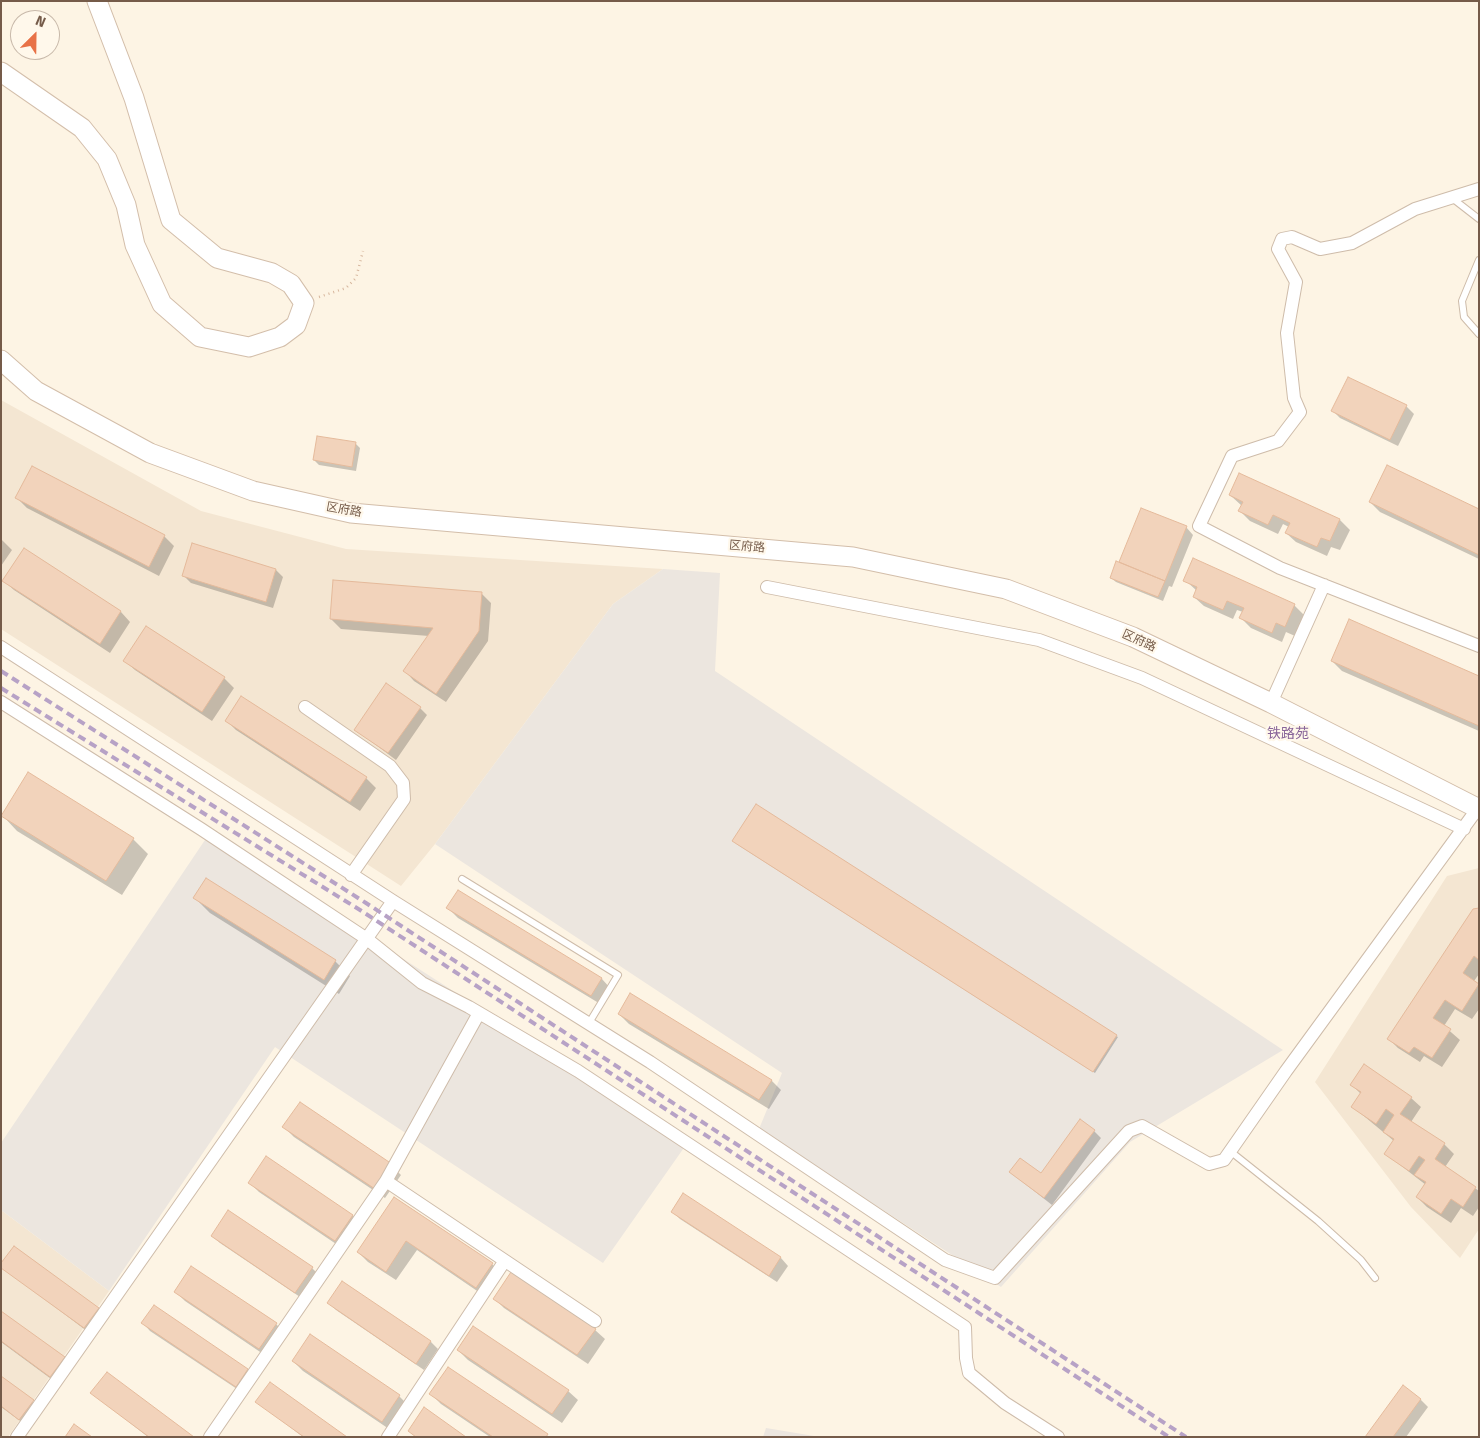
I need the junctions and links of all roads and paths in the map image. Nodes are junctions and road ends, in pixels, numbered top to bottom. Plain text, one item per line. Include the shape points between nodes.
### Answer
1 (97, 1) edge
2 (1, 72) edge
3 (1479, 188) edge
4 (1451, 197) junction
5 (1479, 219) edge
6 (363, 251) dead end
7 (1479, 260) edge
8 (304, 302) junction
9 (1479, 334) edge
10 (1, 360) edge
11 (1324, 585) junction
12 (767, 587) dead end
13 (1479, 646) edge
14 (1, 647) edge
15 (1, 702) edge
16 (1271, 703) junction
17 (305, 707) dead end
18 (1478, 809) edge
19 (1464, 829) junction
20 (351, 875) junction
21 (462, 879) dead end
22 (393, 902) junction
23 (367, 939) junction
24 (479, 1013) junction
25 (589, 1023) junction
26 (1230, 1152) junction
27 (386, 1181) junction
28 (504, 1262) junction
29 (1375, 1278) dead end
30 (595, 1321) dead end
31 (17, 1437) edge
32 (210, 1437) edge
33 (388, 1437) edge
34 (1058, 1437) edge

1 - 8 main road via 134,98 171,220 217,258 272,274 291,284
2 - 8 main road via 82,128 107,159 126,205 135,245 162,304 200,337 250,347 280,338 296,325
3 - 4 street
4 - 5 lane
4 - 11 street via 1415,208 1352,243 1320,249 1288,237 1278,245 1296,282 1287,333 1294,398 1300,412 1278,441 1232,456 1199,526 1280,568
6 - 8 path via 356,278 346,288
7 - 9 lane via 1462,301 1464,317
10 - 16 main road, 区府路 via 36,391 150,453 253,491 352,513 854,557 1006,589 1133,637
11 - 13 street
11 - 16 street
12 - 19 street via 1039,640 1142,678
14 - 20 street
15 - 23 street
16 - 18 main road, 区府路
17 - 20 street via 390,766 403,783 404,799
18 - 19 street
19 - 26 street
20 - 22 street
21 - 25 lane via 618,975
22 - 23 street
22 - 25 street
23 - 24 street via 422,983
23 - 31 street
24 - 27 street
24 - 34 street via 578,1072 966,1327 969,1373 1005,1403
25 - 26 street via 945,1260 995,1278 1129,1131 1142,1126 1209,1164 1224,1160
26 - 29 lane via 1318,1221 1361,1260
27 - 28 street
27 - 32 street
28 - 30 street
28 - 33 street

